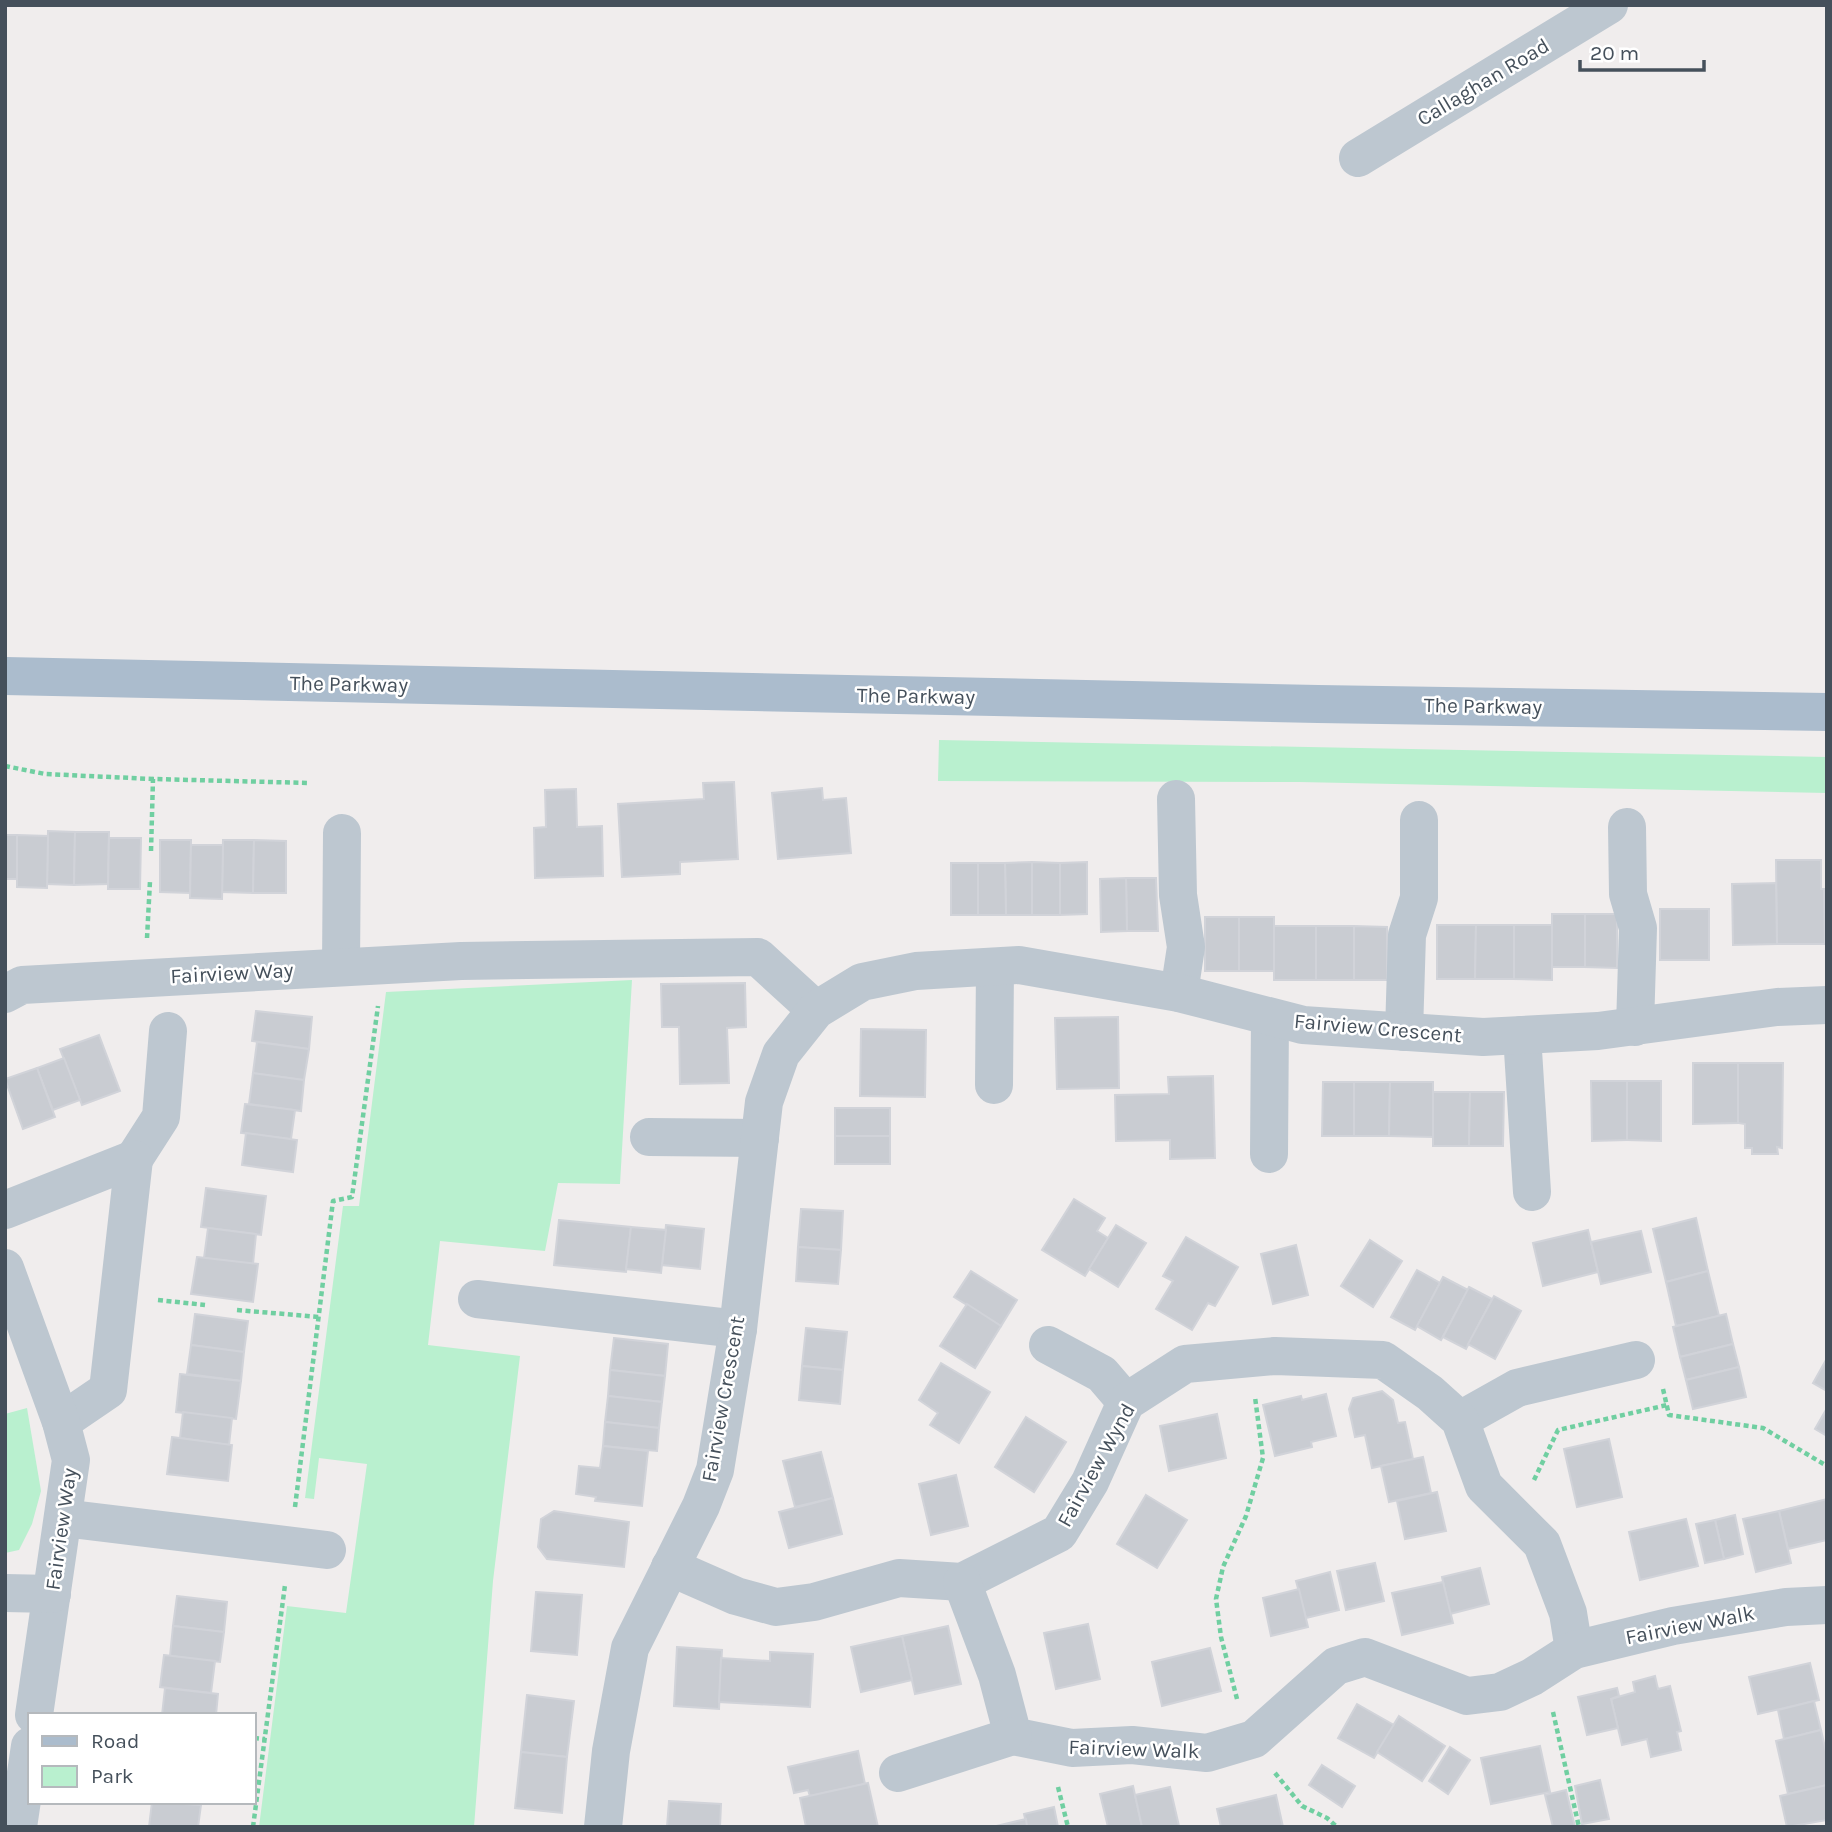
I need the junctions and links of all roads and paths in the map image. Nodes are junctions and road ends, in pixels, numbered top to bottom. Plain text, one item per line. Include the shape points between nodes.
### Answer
1 (1609, 5) edge
2 (1358, 158) dead end
3 (6, 675) edge
4 (1827, 712) edge
5 (5, 766) edge
6 (153, 779) junction
7 (310, 783) dead end
8 (1176, 799) dead end
9 (1419, 820) dead end
10 (1627, 827) dead end
11 (342, 833) dead end
12 (150, 851) dead end
13 (149, 881) dead end
14 (383, 966) junction
15 (995, 967) junction
16 (341, 968) junction
17 (146, 977) junction
18 (1179, 993) junction
19 (5, 994) edge
20 (1827, 1005) edge
21 (816, 1010) junction
22 (1270, 1017) junction
23 (1634, 1027) junction
24 (168, 1031) dead end
25 (1404, 1032) junction
26 (1522, 1035) junction
27 (994, 1085) dead end
28 (649, 1137) dead end
29 (760, 1138) junction
30 (1269, 1154) dead end
31 (134, 1159) junction
32 (1532, 1192) dead end
33 (5, 1210) edge
34 (5, 1269) edge
35 (477, 1299) dead end
36 (237, 1310) dead end
37 (318, 1317) junction
38 (738, 1329) junction
39 (1048, 1345) dead end
40 (1257, 1358) junction
41 (1636, 1360) joint
42 (1126, 1402) junction
43 (1667, 1405) junction
44 (1460, 1420) junction
45 (61, 1422) junction
46 (1827, 1466) edge
47 (295, 1508) dead end
48 (1516, 1516) junction
49 (63, 1518) junction
50 (309, 1547) joint
51 (670, 1567) junction
52 (962, 1581) junction
53 (5, 1593) edge
54 (52, 1594) junction
55 (1827, 1605) edge
56 (1559, 1660) junction
57 (34, 1713) edge
58 (1013, 1735) junction
59 (256, 1738) edge
60 (265, 1739) junction
61 (1248, 1741) junction
62 (28, 1760) edge
63 (898, 1773) dead end
64 (18, 1827) edge
65 (253, 1827) edge
66 (603, 1827) edge
67 (1337, 1827) edge
68 (1579, 1827) edge

1 - 2 street, Callaghan Road
3 - 4 main road, The Parkway
5 - 6 path via 45,774
6 - 7 path
6 - 12 path
8 - 18 street via 1178,895 1186,947
9 - 25 street via 1419,898 1408,934
10 - 23 street via 1628,894 1638,928
11 - 16 street
13 - 17 path
14 - 16 street, Fairview Way
14 - 21 street, Fairview Way via 758,957
14 - 37 path via 352,1197 333,1201
15 - 18 street, Fairview Crescent via 1019,965
15 - 21 street, Fairview Crescent via 916,971 862,982
15 - 27 street
16 - 17 street, Fairview Way
17 - 19 street, Fairview Way via 22,985
18 - 22 street, Fairview Crescent
20 - 23 street, Fairview Crescent via 1777,1007
21 - 29 street, Fairview Crescent via 781,1054 764,1102
22 - 25 street, Fairview Crescent via 1303,1025
22 - 30 street
23 - 26 street, Fairview Crescent
24 - 31 street via 161,1117
25 - 26 street, Fairview Crescent
26 - 32 street
28 - 29 street
29 - 38 street, Fairview Crescent
31 - 33 street
31 - 45 street via 108,1390
34 - 45 street, Fairview Way
35 - 38 street
36 - 37 path
37 - 47 path
38 - 51 street, Fairview Crescent via 715,1470
39 - 42 street via 1102,1374
40 - 42 street, Fairview Wynd via 1185,1364
40 - 44 street, Fairview Wynd via 1382,1360 1430,1392
40 - 61 path via 1255,1403 1263,1458 1216,1599
41 - 43 path via 1655,1356
41 - 44 street via 1517,1388
42 - 52 street, Fairview Wynd via 1090,1482 1059,1534
43 - 46 path via 1669,1415 1763,1428
43 - 48 path via 1558,1430
44 - 48 street, Fairview Wynd via 1484,1486
45 - 49 street, Fairview Way via 71,1460
48 - 56 street, Fairview Wynd via 1542,1544 1568,1613
49 - 50 street
49 - 54 street, Fairview Way
50 - 60 path
51 - 52 street, Fairview Wynd via 736,1596 776,1607 814,1602 899,1577
51 - 66 street, Fairview Crescent via 630,1648
52 - 58 street via 997,1675
53 - 54 street
54 - 57 street, Fairview Way
55 - 56 street, Fairview Walk via 1786,1606 1673,1626
56 - 61 street, Fairview Walk via 1500,1692 1467,1696 1365,1657 1336,1666
56 - 68 path
58 - 61 street, Fairview Walk via 1072,1748 1132,1745 1207,1753
58 - 63 street
59 - 60 path
60 - 65 path
61 - 67 path via 1301,1806
62 - 64 street

